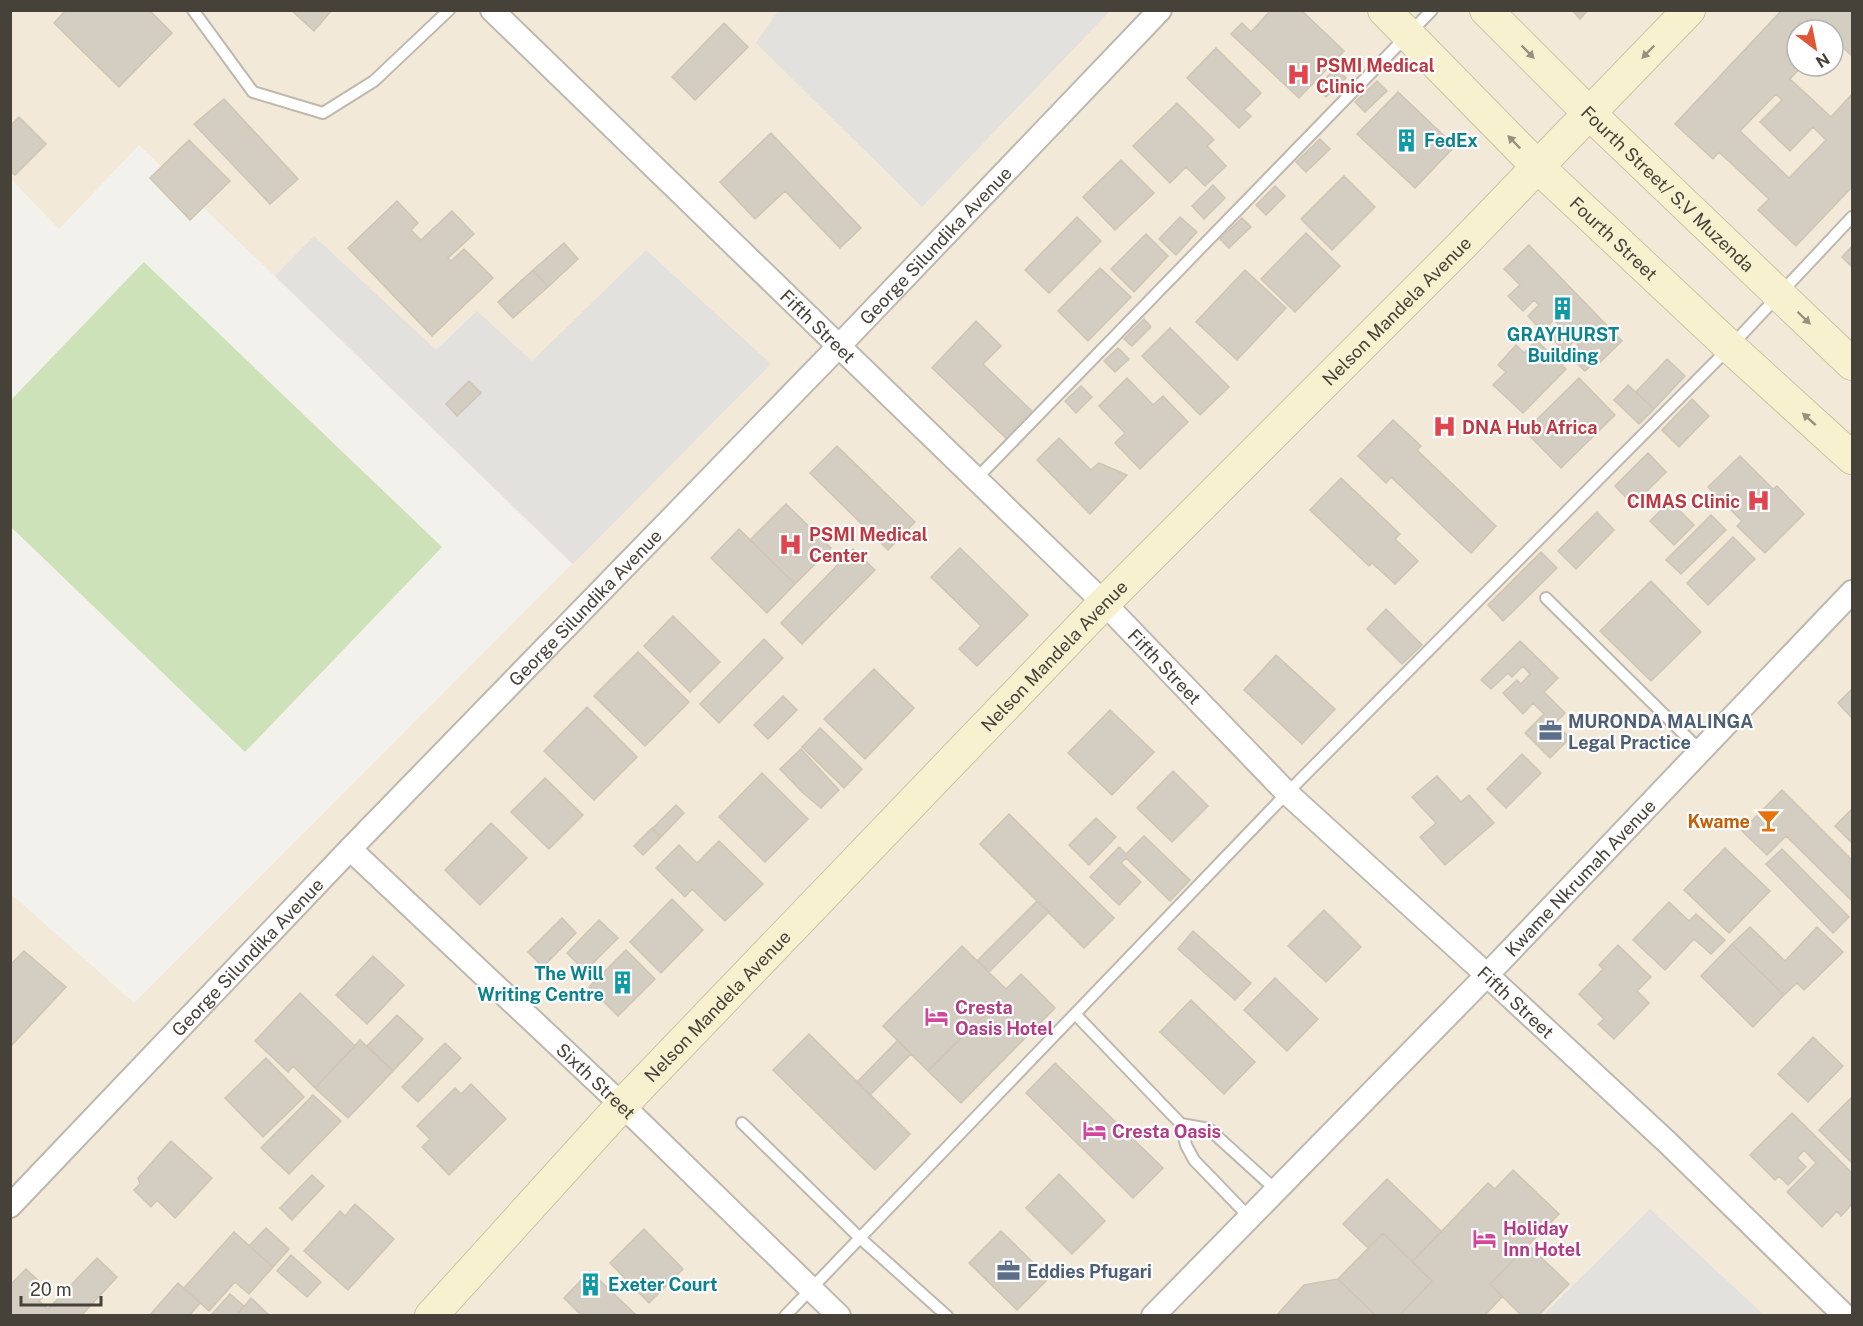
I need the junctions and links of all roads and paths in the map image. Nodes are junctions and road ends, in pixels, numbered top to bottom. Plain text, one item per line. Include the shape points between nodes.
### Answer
1 (193, 10) edge
2 (449, 10) edge
3 (492, 10) edge
4 (1160, 10) edge
5 (1384, 10) edge
6 (1432, 10) edge
7 (1486, 10) edge
8 (1689, 10) edge
9 (1409, 34) junction
10 (1589, 113) junction
11 (1538, 166) junction
12 (1852, 217) edge
13 (1779, 294) junction
14 (839, 346) junction
15 (1730, 347) junction
16 (1852, 364) edge
17 (1852, 458) edge
18 (976, 479) junction
19 (1852, 592) edge
20 (1546, 598) dead end
21 (1104, 603) junction
22 (1701, 751) junction
23 (1287, 793) junction
24 (350, 849) junction
25 (1487, 975) junction
26 (1075, 1014) junction
27 (622, 1105) junction
28 (742, 1123) dead end
29 (1181, 1124) junction
30 (1276, 1190) junction
31 (10, 1206) edge
32 (1249, 1217) junction
33 (860, 1238) junction
34 (812, 1288) junction
35 (431, 1316) edge
36 (785, 1316) edge
37 (839, 1316) edge
38 (947, 1316) edge
39 (1153, 1316) edge
40 (1845, 1316) edge

1 - 2 lane via 253,92 323,113 374,81
3 - 14 street, Fifth Street
4 - 14 street, George Silundika Avenue
5 - 9 main road, Fourth Street
6 - 9 lane
7 -> 10 main road, Fourth Street/ S.V Muzenda
8 -> 10 main road, Nelson Mandela Avenue
11 -> 9 main road, Fourth Street
9 - 18 lane
10 - 11 main road, Nelson Mandela Avenue
10 - 13 main road, Fourth Street/ S.V Muzenda
11 - 15 main road, Fourth Street
11 - 21 main road, Nelson Mandela Avenue
12 - 13 lane
13 - 15 lane
13 -> 16 main road, Fourth Street/ S.V Muzenda
14 - 18 street, Fifth Street
14 - 24 street, George Silundika Avenue
17 -> 15 main road, Fourth Street
15 - 23 lane
18 - 21 street, Fifth Street
19 - 22 street, Kwame Nkrumah Avenue
20 - 22 lane
21 - 23 street, Fifth Street
21 - 27 main road, Nelson Mandela Avenue
22 - 25 street, Kwame Nkrumah Avenue
23 - 25 street, Fifth Street
23 - 26 lane
24 - 27 street, Sixth Street
24 - 31 street, George Silundika Avenue
25 - 30 street, Kwame Nkrumah Avenue
25 - 40 street, Fifth Street via 1668,1143
26 - 29 lane
26 - 33 lane
27 - 34 street, Sixth Street
27 - 35 main road, Nelson Mandela Avenue
28 - 33 lane
29 - 30 lane via 1209,1129
29 - 32 lane via 1194,1160
30 - 32 street, Kwame Nkrumah Avenue
32 - 39 street, Kwame Nkrumah Avenue
33 - 34 lane
33 - 38 lane
34 - 36 lane
34 - 37 street, Sixth Street

